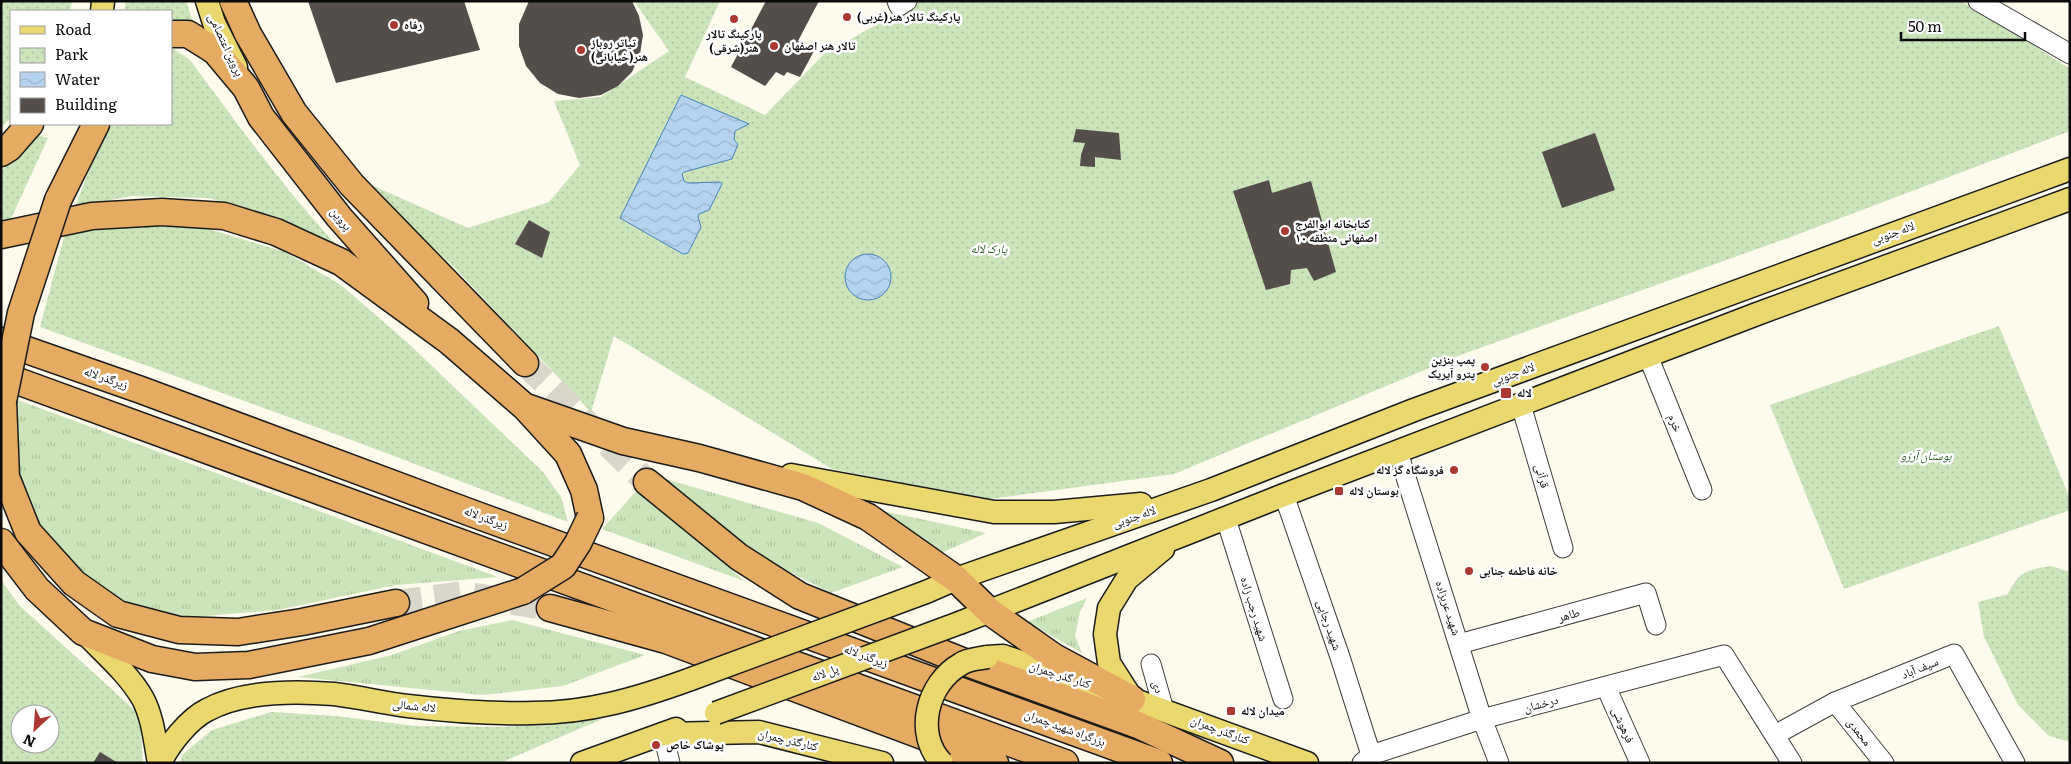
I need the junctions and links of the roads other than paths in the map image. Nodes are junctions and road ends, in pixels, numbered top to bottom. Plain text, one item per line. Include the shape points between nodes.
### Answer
1 (207, 1) edge
2 (233, 1) edge
3 (897, 1) edge
4 (907, 1) edge
5 (1978, 1) edge
6 (172, 34) edge
7 (2070, 54) edge
8 (246, 88) junction
9 (29, 125) edge
10 (78, 125) edge
11 (96, 125) edge
12 (1, 153) edge
13 (2070, 169) edge
14 (2048, 177) junction
15 (2070, 199) edge
16 (58, 200) junction
17 (1, 235) edge
18 (1838, 253) junction
19 (1894, 264) junction
20 (35, 267) junction
21 (1, 334) edge
22 (1, 341) edge
23 (449, 341) junction
24 (1686, 342) junction
25 (1648, 356) junction
26 (525, 363) tunnel mouth
27 (1, 375) edge
28 (1521, 405) junction
29 (525, 407) junction
30 (1398, 452) junction
31 (699, 458) junction
32 (647, 482) tunnel mouth
33 (1702, 490) dead end
34 (1284, 495) junction
35 (1184, 499) junction
36 (1226, 518) junction
37 (1178, 536) junction
38 (2, 542) edge
39 (1563, 548) dead end
40 (956, 579) junction
41 (396, 602) tunnel mouth
42 (550, 608) tunnel mouth
43 (990, 612) junction
44 (1656, 625) dead end
45 (83, 632) junction
46 (1459, 644) junction
47 (1151, 664) dead end
48 (691, 679) joint
49 (1606, 687) junction
50 (970, 694) joint
51 (1132, 699) junction
52 (1283, 699) dead end
53 (1835, 702) junction
54 (1164, 710) junction
55 (1482, 719) junction
56 (663, 734) junction
57 (1775, 735) junction
58 (827, 756) edge
59 (1365, 760) edge
60 (160, 763) edge
61 (582, 763) edge
62 (670, 763) edge
63 (882, 763) edge
64 (942, 763) edge
65 (994, 763) edge
66 (1065, 763) edge
67 (1159, 763) edge
68 (1220, 763) edge
69 (1307, 763) edge
70 (1499, 763) edge
71 (1640, 763) edge
72 (1792, 763) edge
73 (1884, 763) edge
74 (2015, 763) edge

1 - 8 main road, پروین اعتصامی via 214,23
2 - 26 highway via 248,34 294,113 352,186
3 - 4 street via 899,6
5 - 7 street
6 - 8 highway, پروین via 188,34 215,51
8 - 23 highway, پروین via 261,117 339,217
9 - 12 highway
10 - 16 highway
11 - 16 highway
13 - 14 main road, لاله جنوبی
14 - 18 main road, لاله جنوبی
14 - 19 main road via 2029,193 1886,245 1882,256
15 - 19 main road
16 - 20 highway, bridge
17 - 23 highway via 92,216 162,212 224,216 276,232 341,262
18 - 24 main road via 1849,262 1845,272 1692,329
18 - 35 main road, لاله جنوبی
19 - 24 main road
20 - 21 highway via 11,307
20 - 41 highway, bridge via 21,313 2,401 6,477 28,532 74,583 118,614 179,630 238,632
22 - 50 highway, زیرگذر لاله
23 - 29 highway
24 - 25 main road
25 - 28 main road
25 - 33 street, خرم
27 - 66 highway
28 - 30 main road
28 - 39 street, قرآنی
29 - 31 highway via 623,442
29 - 45 highway, bridge via 568,454 584,490 590,518 563,566 524,591 369,641 249,665 195,667 152,659
30 - 34 main road
30 - 46 street, شهید عربزاده
31 - 35 main road via 994,512 1116,508
31 - 40 highway via 803,487 868,516
32 - 68 highway via 739,557 800,596 967,664 1138,725
34 - 36 main road
34 - 59 street, شهید رجایی via 1340,657
35 - 40 main road, لاله جنوبی
36 - 37 main road
36 - 52 street, شهید رجب زاده
37 - 43 main road
37 - 51 main road via 1127,579 1109,608 1105,634 1109,663
38 - 45 highway via 37,590
40 - 43 highway
40 - 48 main road, لاله جنوبی, bridge
42 - 65 highway via 666,640
43 - 51 highway via 1054,656
43 - 56 main road, پل لاله, bridge
44 - 46 street, طاهر via 1646,594
45 - 60 main road via 143,700
46 - 55 street, شهید عربزاده
47 - 54 street, دی
48 - 60 main road, لاله شمالی via 643,697 599,708 534,714 410,706 296,692 262,695 232,700 206,710 180,732
49 - 55 street, درخشان
49 - 57 street, درخشان via 1724,655
49 - 71 street, فرهوشی
50 - 67 highway, بزرگراه شهید چمران
51 - 54 main road, کنارگذر چمران
51 - 64 main road, کنار گذر چمران, bridge via 1003,656 962,663 946,674 934,690 927,709 927,734 934,755
53 - 57 street, سیف آباد
53 - 73 street, محمدی
53 - 74 street, سیف آباد via 1954,654
54 - 69 main road, کنارگذر چمران
55 - 59 street, درخشان
55 - 70 street, شهید عربزاده
56 - 58 main road, کنارگذر چمران via 759,732
56 - 61 main road
56 - 62 street
57 - 72 street
58 - 63 main road, کنارگذر چمران

